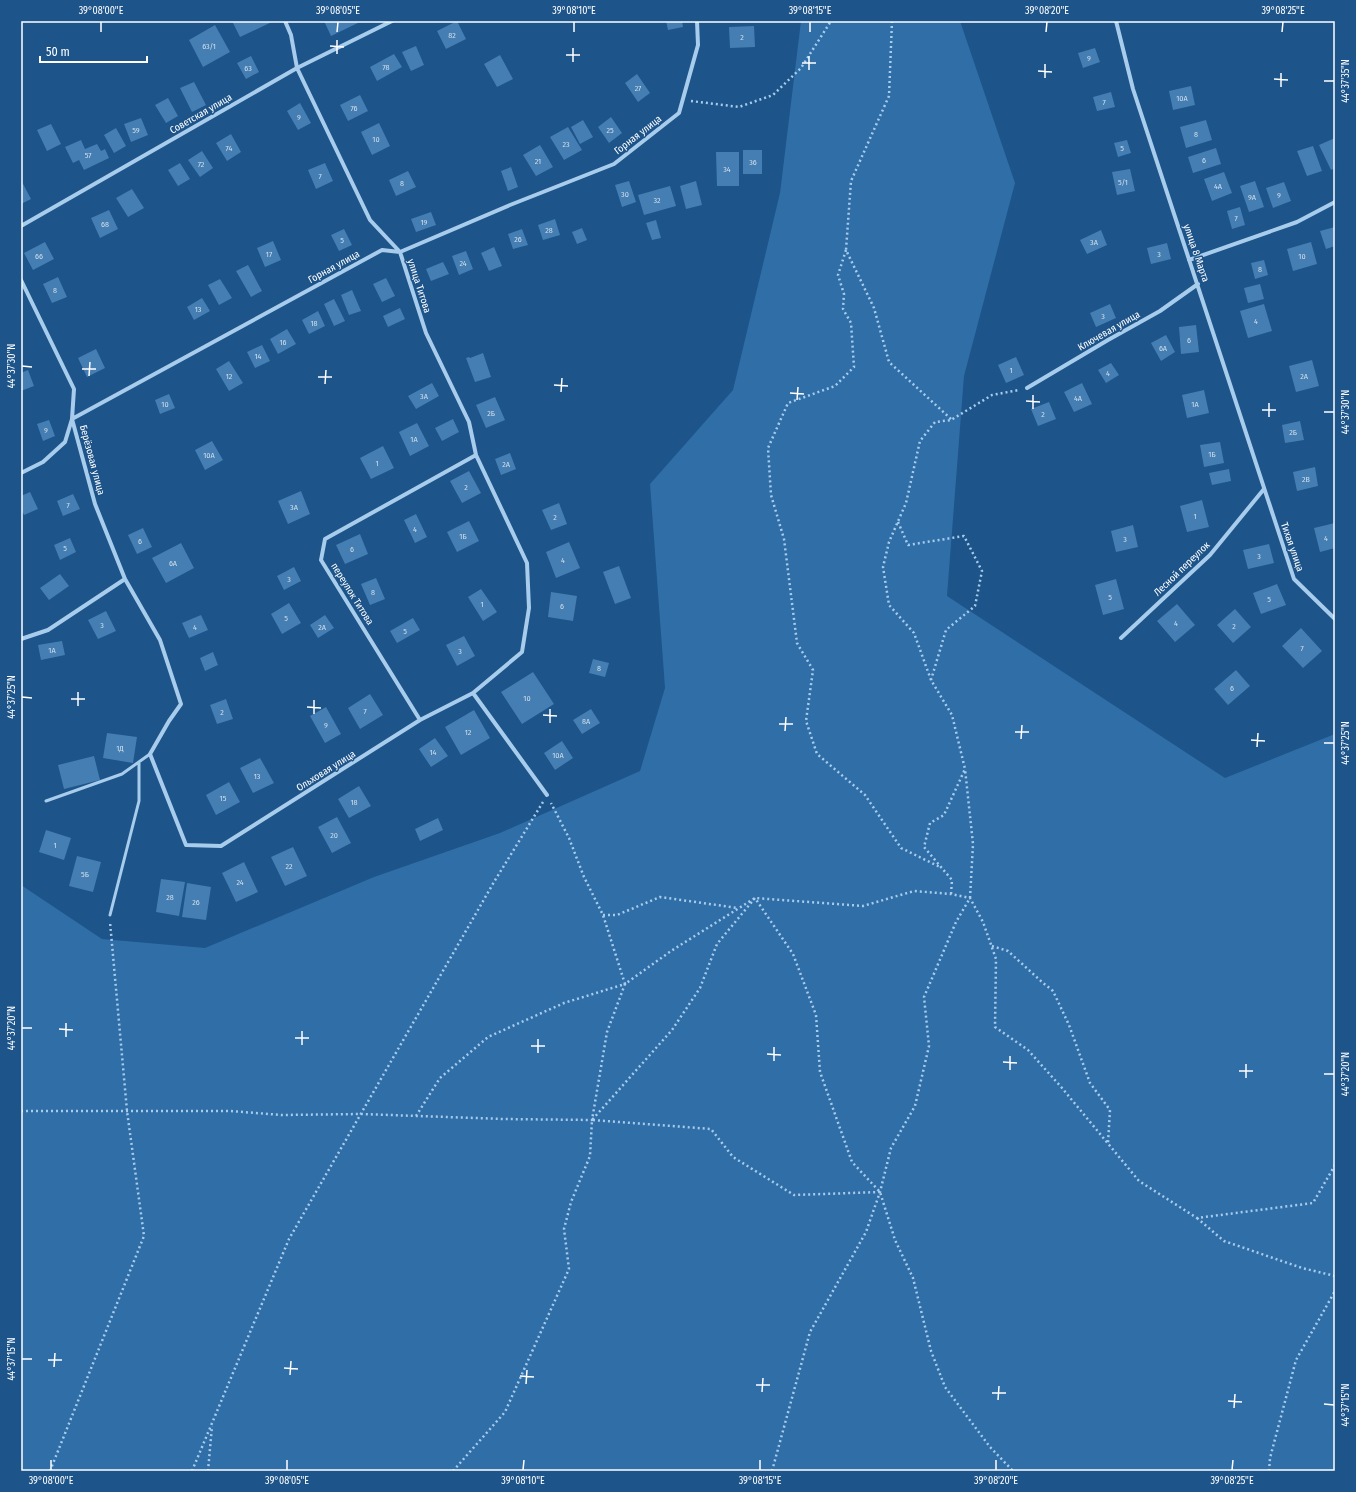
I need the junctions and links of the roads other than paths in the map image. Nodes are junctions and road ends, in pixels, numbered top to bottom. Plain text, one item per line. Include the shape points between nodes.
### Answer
1 (286, 21) edge
2 (392, 21) edge
3 (697, 21) edge
4 (1116, 21) edge
5 (297, 68) junction
6 (1335, 202) edge
7 (21, 226) edge
8 (400, 252) junction
9 (1189, 260) junction
10 (21, 280) edge
11 (1198, 284) junction
12 (1027, 388) road end
13 (72, 419) junction
14 (476, 455) junction
15 (21, 473) edge
16 (1264, 489) junction
17 (527, 563) joint
18 (125, 579) junction
19 (1335, 619) edge
20 (1121, 638) dead end
21 (21, 639) edge
22 (474, 693) junction
23 (420, 720) junction
24 (150, 754) junction
25 (139, 762) junction
26 (547, 795) road end
27 (46, 801) dead end
28 (110, 915) road end

1 - 5 street, улица Титова via 292,35
2 - 5 street, Советская улица
3 - 8 street, Горная улица via 698,45 680,113 614,164
4 - 9 street, улица 8 Марта via 1133,89
5 - 7 street, Советская улица
5 - 8 street, улица Титова via 370,220
6 - 9 street via 1297,222
8 - 13 street, Горная улица via 382,250
8 - 14 street, улица Титова via 426,333 470,422
9 - 11 street, улица 8 Марта
10 - 13 street, Берёзовая улица via 74,389
11 - 12 street, Ключевая улица via 1160,311
11 - 16 street, улица 8 Марта
13 - 15 street via 65,442 43,462
13 - 18 street, Берёзовая улица via 95,504
14 - 17 street, улица Титова
14 - 23 street, переулок Титова via 325,538 321,560
16 - 19 street, Тихая улица via 1294,579
16 - 20 street, Лесной переулок via 1210,555
17 - 22 street, Ольховая улица via 529,608 522,652
18 - 21 street via 48,630
18 - 24 street, Берёзовая улица via 160,640 181,704
22 - 23 street, Ольховая улица
22 - 26 street
23 - 24 street, Ольховая улица via 221,846 186,845
24 - 25 lane
25 - 27 lane via 122,774
25 - 28 lane via 139,801

